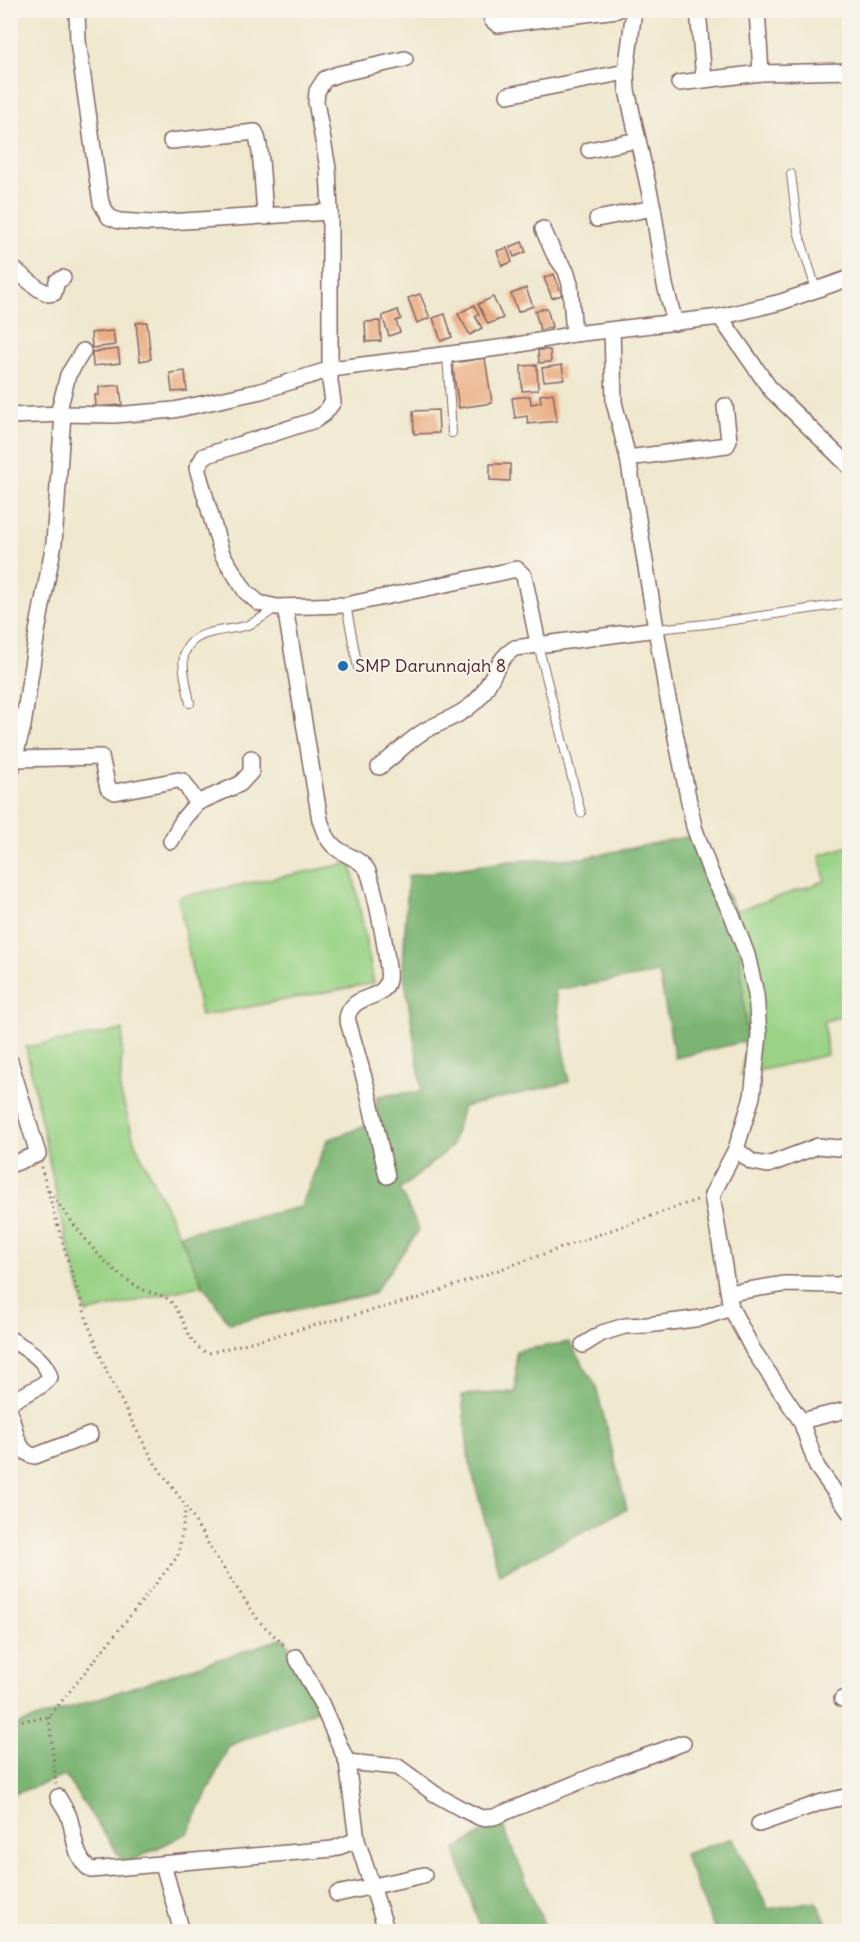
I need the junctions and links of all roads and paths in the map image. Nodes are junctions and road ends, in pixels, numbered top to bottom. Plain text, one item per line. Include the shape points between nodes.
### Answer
1 (78, 10) edge
2 (490, 10) edge
3 (617, 10) edge
4 (634, 10) edge
5 (698, 10) edge
6 (757, 10) edge
7 (405, 59) dead end
8 (849, 71) edge
9 (626, 72) junction
10 (761, 73) junction
11 (704, 79) junction
12 (679, 83) dead end
13 (508, 95) dead end
14 (638, 140) junction
15 (171, 141) dead end
16 (589, 150) dead end
17 (790, 174) dead end
18 (653, 208) junction
19 (330, 212) junction
20 (266, 217) junction
21 (597, 219) dead end
22 (543, 229) dead end
23 (10, 266) edge
24 (63, 278) dead end
25 (849, 278) edge
26 (816, 289) junction
27 (720, 317) junction
28 (675, 323) junction
29 (612, 330) junction
30 (574, 334) junction
31 (83, 351) dead end
32 (447, 354) junction
33 (331, 369) junction
34 (725, 406) dead end
35 (60, 414) junction
36 (10, 416) edge
37 (453, 433) dead end
38 (628, 458) junction
39 (849, 467) edge
40 (849, 603) edge
41 (346, 605) junction
42 (281, 607) junction
43 (657, 629) junction
44 (538, 643) junction
45 (358, 668) dead end
46 (190, 703) dead end
47 (251, 758) dead end
48 (15, 759) junction
49 (379, 767) dead end
50 (10, 775) edge
51 (197, 803) junction
52 (581, 813) dead end
53 (171, 841) dead end
54 (10, 1061) edge
55 (15, 1088) edge
56 (849, 1146) edge
57 (736, 1149) junction
58 (38, 1154) junction
59 (10, 1166) edge
60 (387, 1176) dead end
61 (49, 1191) junction
62 (712, 1195) junction
63 (849, 1282) edge
64 (729, 1293) junction
65 (731, 1308) junction
66 (10, 1339) edge
67 (583, 1345) dead end
68 (10, 1403) edge
69 (849, 1409) edge
70 (10, 1412) edge
71 (801, 1421) junction
72 (90, 1435) dead end
73 (186, 1506) junction
74 (849, 1513) edge
75 (296, 1657) joint
76 (49, 1718) junction
77 (10, 1722) edge
78 (682, 1743) dead end
79 (346, 1762) junction
80 (849, 1796) edge
81 (58, 1797) joint
82 (759, 1824) dead end
83 (357, 1840) junction
84 (163, 1864) junction
85 (424, 1875) dead end
86 (372, 1887) junction
87 (337, 1894) dead end
88 (182, 1932) edge
89 (387, 1932) edge

1 - 20 street via 78,41 98,184 101,203 109,217 151,223
2 - 3 street via 498,25
4 - 9 street
5 - 11 street
6 - 10 street
7 - 19 street via 338,74 325,79 317,91
8 - 10 street
9 - 13 street
9 - 14 street
10 - 11 street
11 - 12 street
14 - 16 street
14 - 18 street
15 - 20 street via 255,132
17 - 26 lane via 798,231
18 - 21 street
18 - 28 street
19 - 20 street
19 - 33 street
22 - 30 street via 570,284
23 - 24 street via 49,294 54,293 57,281
25 - 26 street
26 - 27 street
27 - 28 street
27 - 39 street via 771,390
28 - 29 street
29 - 30 street
29 - 38 street via 614,402
30 - 32 street
31 - 35 street via 68,375
32 - 33 street
32 - 37 lane
33 - 35 street via 261,391 174,410
33 - 42 street via 333,402 324,414 204,456 197,468 222,554 252,599
34 - 38 street via 727,445
35 - 36 street
35 - 48 street via 54,543
38 - 43 street
40 - 43 lane
41 - 42 street
41 - 44 street via 517,569 524,576
41 - 45 lane
42 - 46 lane via 246,626 206,634 194,641 185,651 184,663
42 - 60 street via 320,820 326,836 338,850 356,858 368,870 389,964 388,981 382,991 355,1003 347,1018
43 - 44 street
43 - 57 street via 694,827 747,955 756,994 756,1068 752,1097
44 - 49 street via 505,654 476,702 450,720 426,730
44 - 52 lane
47 - 51 street via 251,772 240,784
48 - 50 street
48 - 51 street via 101,756 111,791 178,780 183,781
51 - 53 street
54 - 55 street
55 - 58 street
56 - 57 street via 818,1146 768,1165 752,1162
57 - 62 street
58 - 59 street
58 - 61 path
61 - 62 path via 116,1271 142,1289 167,1298 201,1351 210,1353 419,1298
61 - 73 path via 67,1258 107,1372 156,1465
62 - 64 street
63 - 64 street via 785,1284
64 - 65 street
65 - 67 street via 702,1318 625,1326
65 - 71 street via 753,1350
66 - 68 street via 38,1358 50,1377
69 - 71 street
70 - 72 street via 20,1445 30,1455
71 - 74 street via 817,1467
73 - 75 path via 259,1621
73 - 76 path via 178,1556
75 - 79 street
76 - 77 path
76 - 81 path
78 - 79 street via 494,1817 481,1818 435,1794 398,1767
79 - 83 street
80 - 82 street
81 - 84 street via 68,1815 76,1848 89,1868
83 - 84 street via 333,1849
83 - 86 street
84 - 88 street
85 - 86 street
86 - 87 street
86 - 89 street

